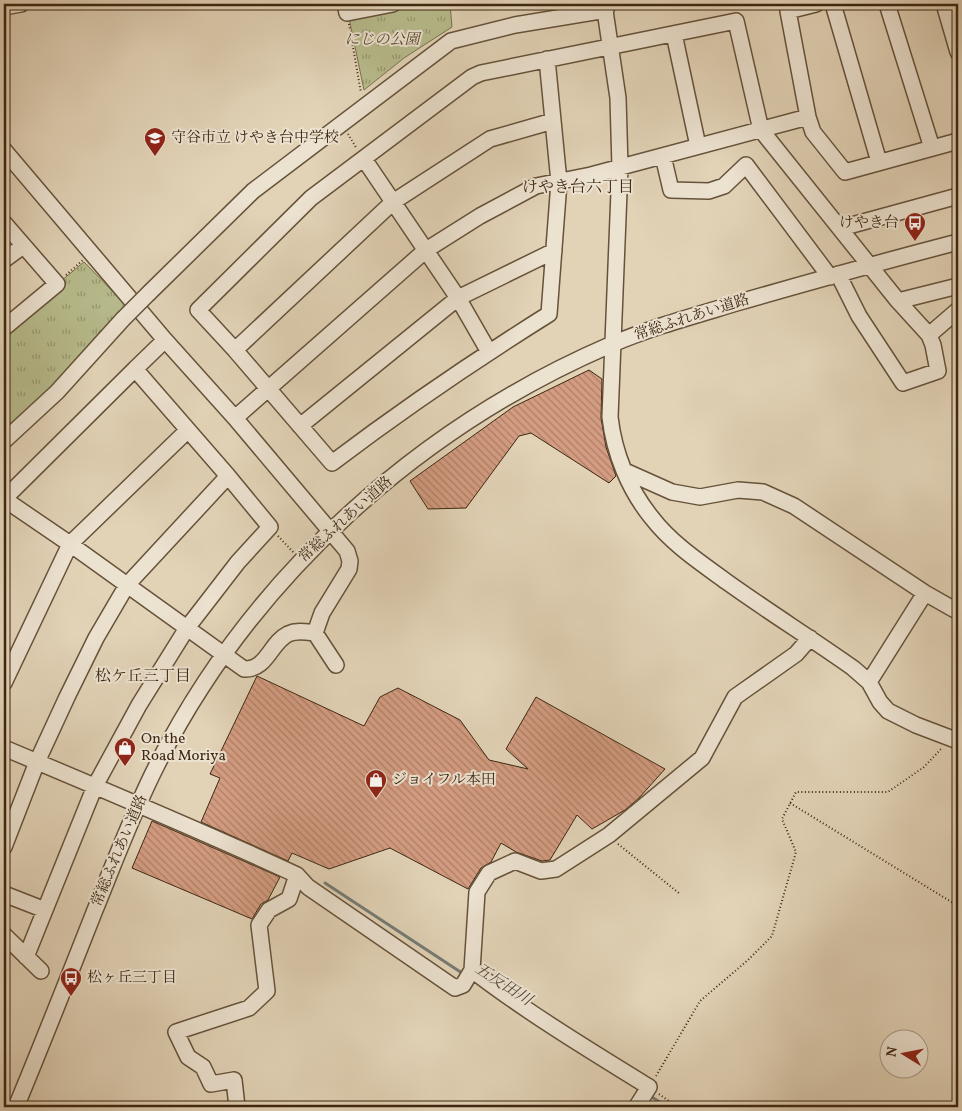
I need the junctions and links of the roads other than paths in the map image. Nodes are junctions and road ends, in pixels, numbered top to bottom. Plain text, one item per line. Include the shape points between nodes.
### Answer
1 (19, 4) edge
2 (393, 4) edge
3 (816, 4) edge
4 (833, 4) edge
5 (887, 4) edge
6 (944, 4) edge
7 (4, 7) edge
8 (605, 7) edge
9 (346, 9) edge
10 (674, 34) junction
11 (611, 48) junction
12 (958, 52) edge
13 (547, 59) junction
14 (808, 117) junction
15 (553, 121) junction
16 (761, 130) junction
17 (958, 141) edge
18 (698, 146) junction
19 (932, 148) junction
20 (4, 150) edge
21 (663, 156) junction
22 (364, 159) junction
23 (879, 162) junction
24 (620, 167) junction
25 (559, 182) junction
26 (958, 196) edge
27 (393, 202) junction
28 (4, 223) edge
29 (841, 228) junction
30 (958, 242) edge
31 (23, 246) junction
32 (426, 250) junction
33 (554, 251) junction
34 (4, 260) edge
35 (871, 265) junction
36 (834, 275) junction
37 (958, 286) edge
38 (458, 298) junction
39 (898, 301) junction
40 (958, 310) edge
41 (4, 328) edge
42 (929, 336) junction
43 (165, 340) junction
44 (612, 344) junction
45 (235, 350) junction
46 (489, 352) junction
47 (135, 369) junction
48 (268, 390) junction
49 (235, 418) junction
50 (300, 426) junction
51 (188, 430) junction
52 (4, 441) edge
53 (625, 471) junction
54 (228, 476) junction
55 (4, 499) edge
56 (330, 531) junction
57 (70, 544) junction
58 (128, 585) junction
59 (925, 593) junction
60 (958, 606) edge
61 (187, 628) junction
62 (315, 633) junction
63 (810, 638) junction
64 (224, 655) junction
65 (336, 665) dead end
66 (869, 682) junction
67 (4, 683) edge
68 (955, 739) edge
69 (4, 748) edge
70 (37, 762) junction
71 (95, 786) junction
72 (138, 806) junction
73 (4, 847) edge
74 (297, 875) junction
75 (4, 894) edge
76 (45, 910) junction
77 (4, 935) edge
78 (26, 956) junction
79 (472, 970) junction
80 (41, 971) dead end
81 (16, 1107) edge
82 (237, 1107) edge
83 (639, 1107) edge

1 - 7 street
2 - 9 street
3 - 14 street via 788,11
4 - 23 street
5 - 19 street
6 - 12 street
8 - 11 street
8 - 52 street, bridge via 451,42 253,191 149,293 57,392
10 - 11 street
10 - 16 street via 736,22
10 - 18 street
11 - 13 street
11 - 24 street via 618,98
13 - 15 street
13 - 22 street via 472,77
14 - 16 street
14 - 23 street via 813,132 845,172
15 - 25 street
15 - 27 street via 490,139
16 - 18 street
16 - 29 street
17 - 19 street
18 - 21 street
19 - 23 street
20 - 43 street
21 - 24 street
21 - 36 street via 672,190 716,189 724,186 746,164
22 - 27 street
22 - 45 street via 311,198 198,310
24 - 25 street
24 - 44 street
25 - 32 street via 536,186
25 - 33 street
26 - 29 street
27 - 32 street
27 - 45 street
28 - 31 street
29 - 35 street
30 - 35 street, 常総ふれあい道路
31 - 34 street
31 - 41 street via 57,284
32 - 38 street
32 - 48 street
33 - 38 street
33 - 46 street via 550,314
35 - 36 street, 常総ふれあい道路
35 - 39 street
36 - 42 street via 903,382 938,371
36 - 44 street, 常総ふれあい道路 via 694,315
37 - 39 street
38 - 46 street
38 - 50 street
39 - 42 street
40 - 42 street
43 - 47 street
43 - 49 street
44 - 53 street via 610,417 613,439
44 - 56 street, 常総ふれあい道路 via 528,384 482,412 431,446
45 - 48 street
46 - 50 street via 332,463
47 - 51 street
47 - 55 street
48 - 49 street
48 - 50 street
49 - 56 street
51 - 54 street
51 - 57 street
53 - 59 street via 672,492 700,497 738,490 763,492 794,506
53 - 63 street via 637,498 668,536 706,567
54 - 58 street
54 - 61 street via 270,527 238,562
55 - 57 street
56 - 62 street via 349,555 349,569 322,613
56 - 64 street, 常総ふれあい道路 via 264,603
57 - 58 street
57 - 67 street
58 - 61 street
58 - 70 street via 96,638
59 - 60 street via 955,610
59 - 66 street
61 - 64 street
61 - 71 street via 139,705
62 - 64 street via 298,631 288,634 254,669 244,669
62 - 65 street
63 - 66 street
63 - 79 street via 796,654 736,697 702,758 609,835 556,869 541,871 515,862 489,873 477,892
64 - 72 street, 常総ふれあい道路 via 178,727
66 - 68 street via 888,711
69 - 70 street
70 - 71 street
70 - 73 street
71 - 72 street
71 - 76 street
72 - 74 street via 203,831
72 - 81 street, 常総ふれあい道路
74 - 79 street via 308,887 455,988 463,985
74 - 82 street via 289,899 269,910 259,925 267,991 249,1008 176,1032 188,1057 203,1067 211,1084 234,1080
75 - 76 street
76 - 78 street
77 - 78 street
78 - 80 street
79 - 83 street via 588,1050 649,1087

